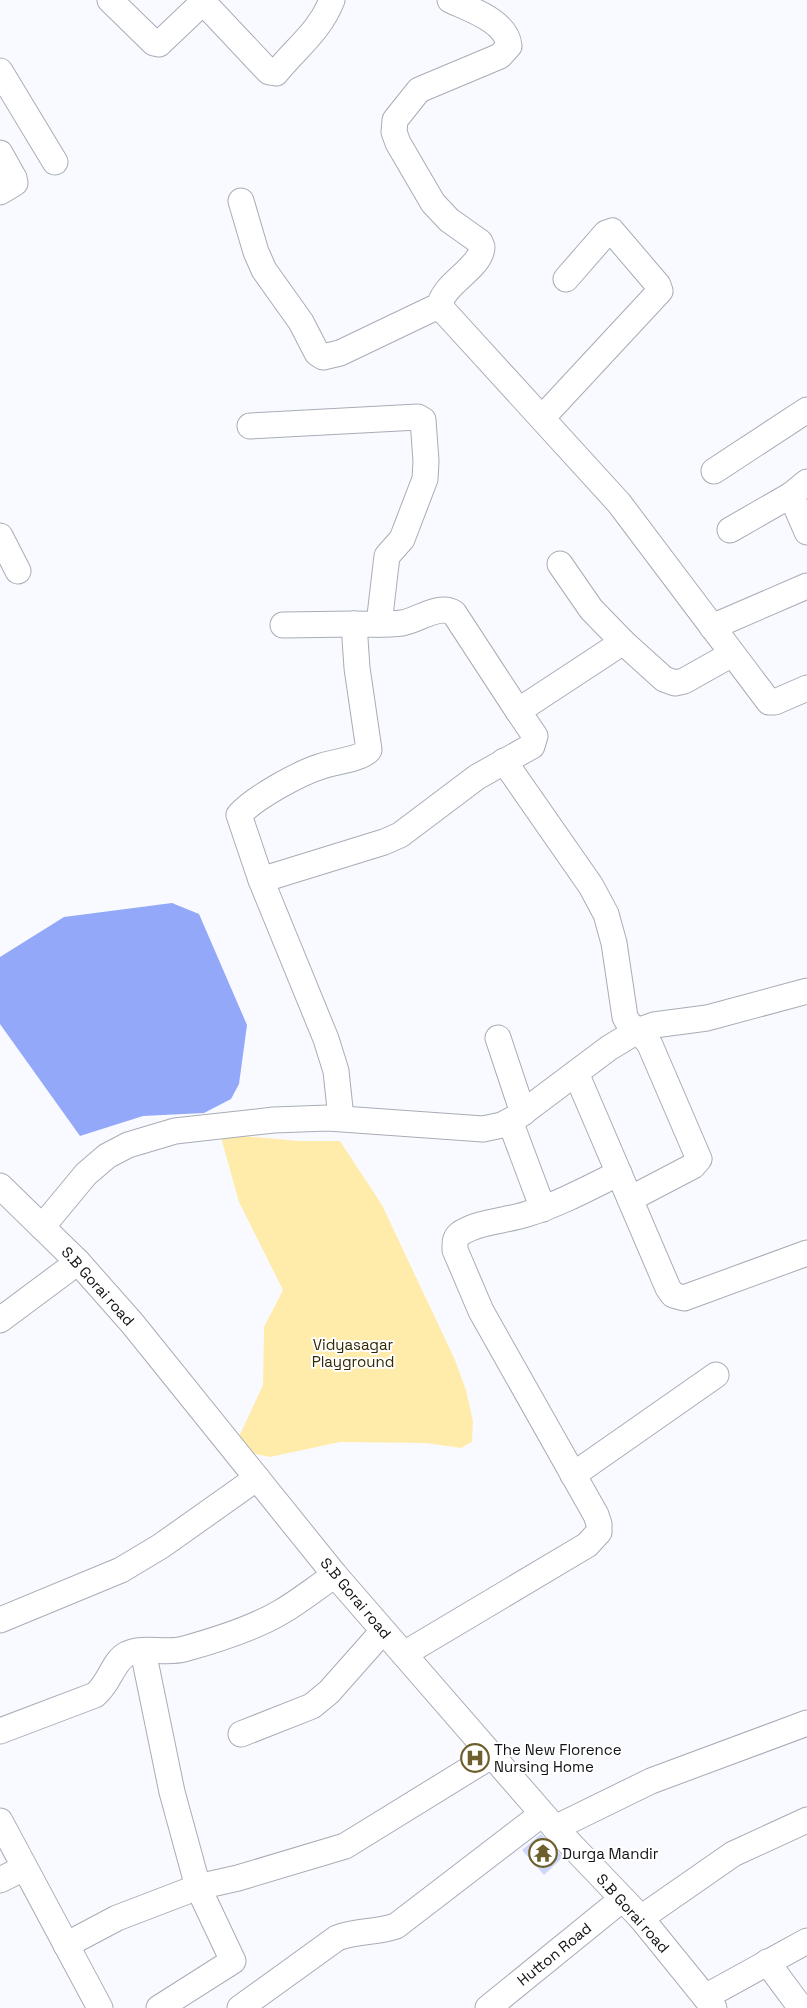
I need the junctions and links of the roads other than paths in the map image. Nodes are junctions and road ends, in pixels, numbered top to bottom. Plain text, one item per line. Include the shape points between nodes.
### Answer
1 (110, 0) edge
2 (332, 0) edge
3 (450, 0) edge
4 (0, 72) edge
5 (0, 153) edge
6 (55, 162) dead end
7 (0, 192) edge
8 (242, 201) dead end
9 (566, 278) dead end
10 (440, 308) junction
11 (807, 410) edge
12 (542, 418) junction
13 (250, 426) dead end
14 (714, 470) dead end
15 (799, 489) edge
16 (730, 530) dead end
17 (807, 532) edge
18 (0, 536) edge
19 (560, 564) dead end
20 (18, 571) dead end
21 (807, 586) edge
22 (283, 624) dead end
23 (354, 624) junction
24 (379, 624) junction
25 (712, 627) junction
26 (623, 642) junction
27 (732, 654) junction
28 (807, 688) edge
29 (518, 710) junction
30 (504, 761) junction
31 (261, 880) junction
32 (807, 991) edge
33 (637, 1031) junction
34 (498, 1038) dead end
35 (576, 1073) junction
36 (516, 1117) junction
37 (341, 1118) junction
38 (619, 1173) junction
39 (0, 1186) edge
40 (630, 1199) junction
41 (542, 1209) junction
42 (42, 1227) junction
43 (807, 1253) edge
44 (78, 1262) junction
45 (0, 1320) edge
46 (716, 1375) dead end
47 (573, 1475) junction
48 (256, 1478) junction
49 (335, 1575) junction
50 (0, 1620) edge
51 (383, 1630) junction
52 (143, 1651) junction
53 (404, 1654) junction
54 (807, 1724) edge
55 (0, 1731) edge
56 (241, 1734) dead end
57 (492, 1756) junction
58 (807, 1820) edge
59 (0, 1821) edge
60 (549, 1821) junction
61 (24, 1868) junction
62 (0, 1880) edge
63 (198, 1887) junction
64 (621, 1900) junction
65 (641, 1918) junction
66 (807, 1941) edge
67 (66, 1945) junction
68 (767, 1962) junction
69 (709, 2002) edge
70 (100, 2008) edge
71 (159, 2008) edge
72 (240, 2008) edge
73 (488, 2008) edge
74 (801, 2008) edge

1 - 2 street via 154,43 159,44 204,4 269,72 276,73 310,38
3 - 10 street via 497,25 506,34 509,46 500,56 419,90 395,120 394,132 398,143 428,196 449,220 480,242 482,247 479,256 444,294
4 - 6 street
5 - 7 street via 15,183
8 - 10 street via 264,270 323,357 340,353
9 - 12 street via 606,233 612,232 658,284 660,291
10 - 12 street
11 - 14 street
12 - 25 street via 619,503
13 - 24 street via 418,417 423,420 426,479 402,539 387,556
15 - 16 street
15 - 17 street
18 - 20 street
19 - 26 street via 591,608
21 - 25 street
22 - 23 street
23 - 24 street
23 - 31 street via 369,750 363,755 296,777 239,816
24 - 29 street via 402,623 441,610 454,613
25 - 27 street
26 - 27 street via 664,680 675,683 693,677
26 - 29 street
27 - 28 street via 768,702
29 - 30 street via 533,731 535,741 532,746
30 - 31 street via 384,842
30 - 33 street via 591,886 606,914 614,943 625,1017 631,1028
31 - 37 street via 326,1039 336,1071
32 - 33 street via 707,1018 654,1025
33 - 35 street
33 - 40 street via 650,1045 699,1159 693,1166
34 - 36 street
35 - 36 street
35 - 38 street
36 - 37 street via 482,1129
36 - 41 street
37 - 42 street via 274,1120 175,1131 128,1144 86,1174
38 - 40 street
38 - 41 street
39 - 42 street, S.B Gorai road
40 - 43 street via 668,1288 679,1298
41 - 47 street via 472,1228 458,1236 455,1250 481,1310
42 - 44 street, S.B Gorai road
44 - 45 street
44 - 48 street, S.B Gorai road via 132,1322
46 - 47 street
47 - 53 street via 600,1524 594,1539
48 - 49 street, S.B Gorai road
48 - 50 street via 161,1546 121,1570
49 - 51 street, S.B Gorai road
49 - 52 street via 266,1620 184,1649
51 - 53 street, S.B Gorai road
51 - 56 street via 329,1692 312,1706
52 - 55 street via 127,1654 117,1661 105,1687 95,1695
52 - 63 street via 172,1792
53 - 57 street, S.B Gorai road
54 - 60 street
57 - 60 street, S.B Gorai road
57 - 63 street via 345,1846
58 - 65 street via 733,1854
59 - 61 street
60 - 64 street, S.B Gorai road
60 - 72 street via 396,1926 384,1931 337,1938
61 - 62 street
61 - 67 street
63 - 67 street via 117,1918
63 - 71 street via 233,1961
64 - 65 street, S.B Gorai road
64 - 73 street, Hutton Road
65 - 69 street, S.B Gorai road
66 - 68 street
67 - 70 street
68 - 69 street
68 - 74 street

